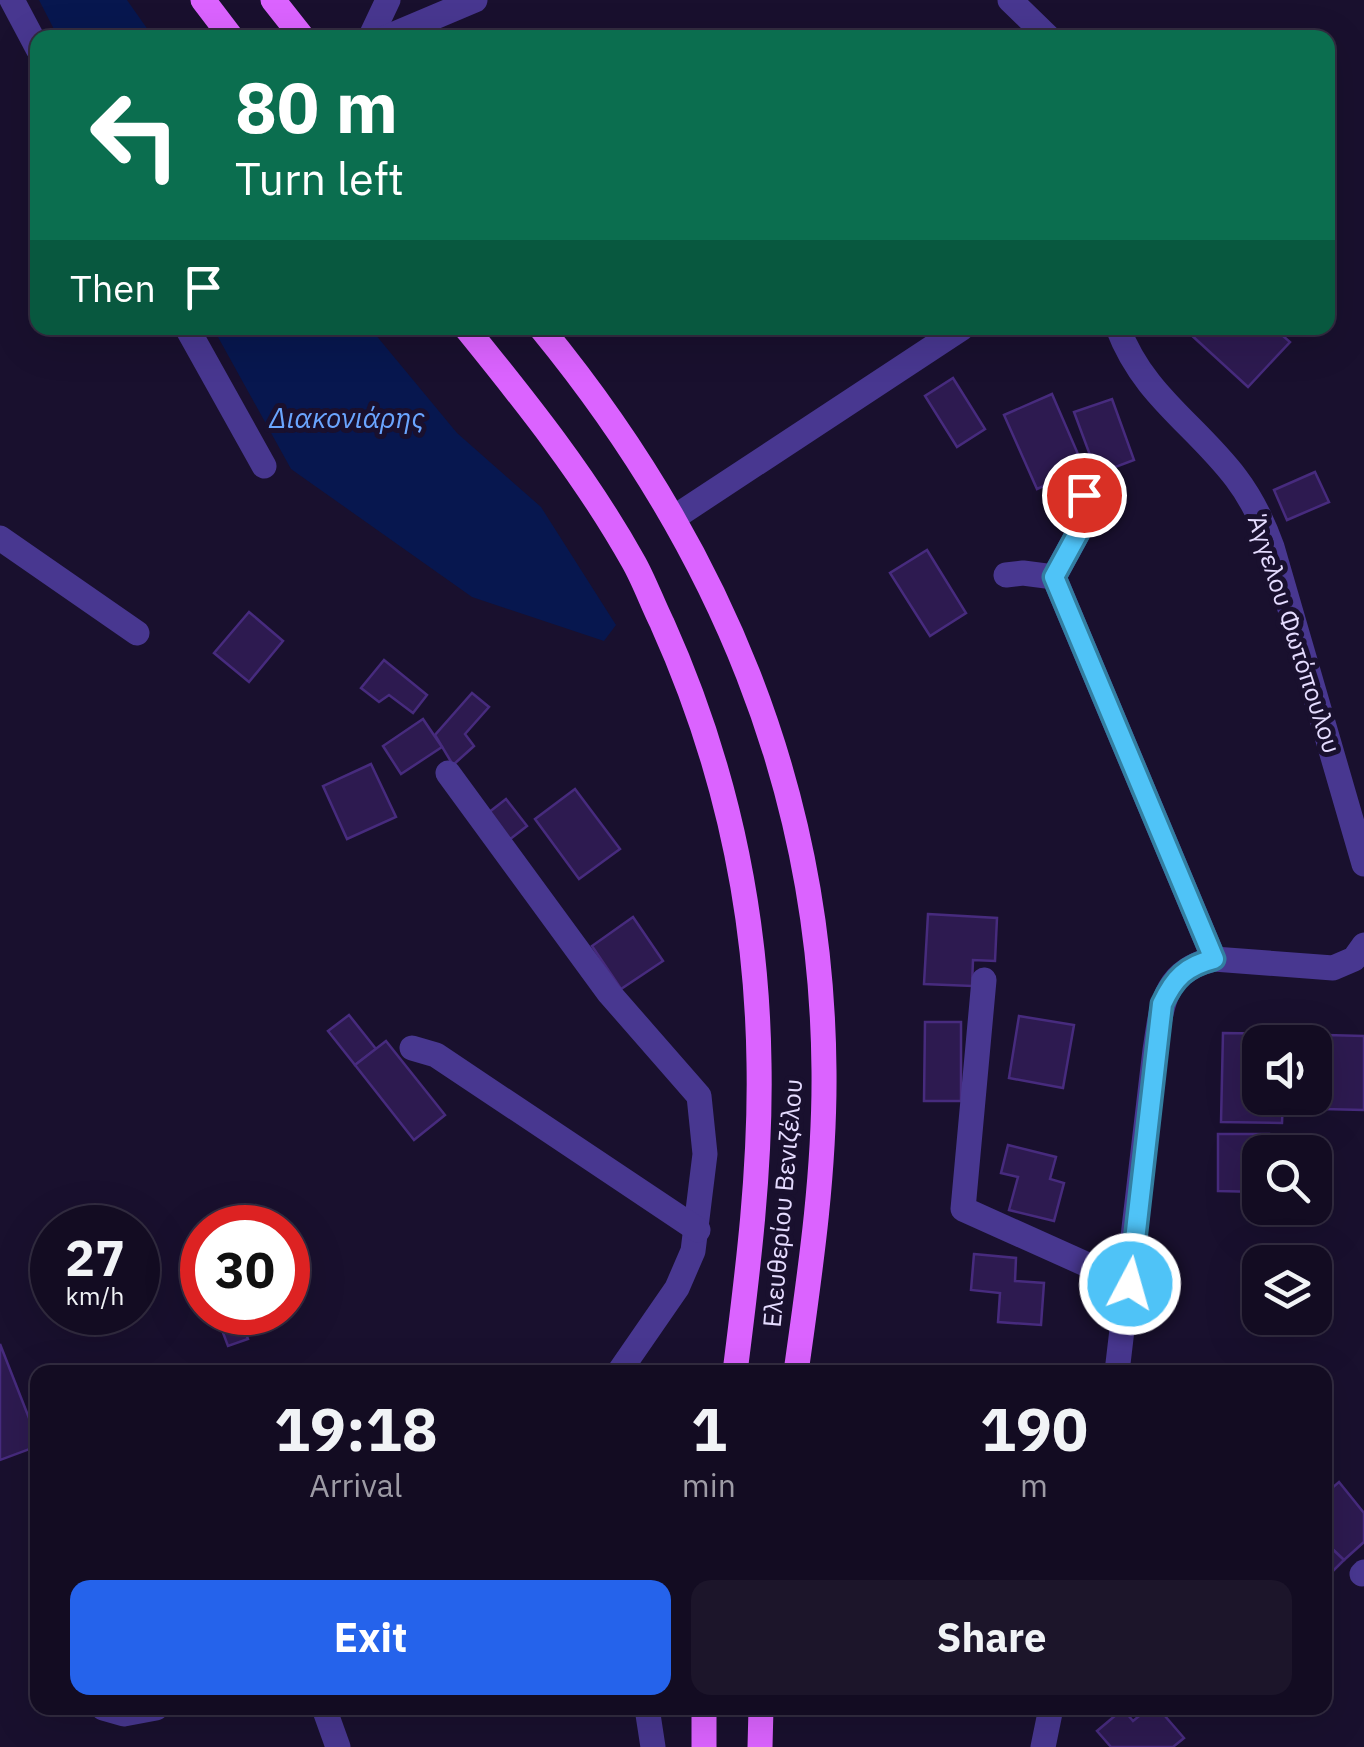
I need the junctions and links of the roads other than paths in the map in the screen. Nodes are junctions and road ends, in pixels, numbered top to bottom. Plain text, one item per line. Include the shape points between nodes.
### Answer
1 (12, 0) edge
2 (203, 0) edge
3 (273, 0) edge
4 (388, 0) edge
5 (475, 0) edge
6 (1010, 0) edge
7 (226, 30) edge
8 (297, 30) edge
9 (374, 30) edge
10 (404, 30) edge
11 (1041, 30) edge
12 (30, 33) edge
13 (190, 335) edge
14 (472, 335) edge
15 (546, 335) edge
16 (951, 335) edge
17 (1121, 335) edge
18 (264, 466) dead end
19 (1084, 495) dead end
20 (676, 518) junction
21 (0, 538) edge
22 (1006, 576) dead end
23 (1054, 577) junction
24 (137, 633) dead end
25 (448, 772) dead end
26 (1364, 864) edge
27 (1364, 945) edge
28 (1214, 959) junction
29 (984, 980) dead end
30 (412, 1048) dead end
31 (698, 1230) junction
32 (1130, 1284) junction
33 (624, 1365) edge
34 (737, 1365) edge
35 (797, 1365) edge
36 (1118, 1365) edge
37 (327, 1715) edge
38 (648, 1715) edge
39 (704, 1715) edge
40 (761, 1715) edge
41 (1050, 1715) edge
42 (338, 1747) edge
43 (653, 1747) edge
44 (704, 1747) edge
45 (760, 1747) edge
46 (1043, 1747) edge

1 - 12 street
2 - 7 main road
3 - 8 main road
4 - 9 street
5 - 10 street
6 - 11 street
13 - 18 street
14 - 34 main road, Ελευθερίου Βενιζέλου via 546,426 634,562 685,675 724,790 750,926 759,1063 754,1216
15 - 20 main road, Ελευθερίου Βενιζέλου
16 - 20 street
17 - 26 street, Άγγελου Φωτόπουλου via 1155,393 1256,507
19 - 23 street via 1078,533
20 - 35 main road, Ελευθερίου Βενιζέλου via 768,722 804,866 821,1007 824,1104
21 - 24 street
22 - 23 street
23 - 28 street
25 - 31 street via 609,993 699,1096 705,1154
27 - 28 street via 1354,959 1333,968
28 - 32 street via 1183,972 1162,1004
29 - 32 street via 963,1209
30 - 31 street via 436,1056
31 - 33 street via 678,1288
32 - 36 street
37 - 42 street
38 - 43 street
39 - 44 main road
40 - 45 main road
41 - 46 street

